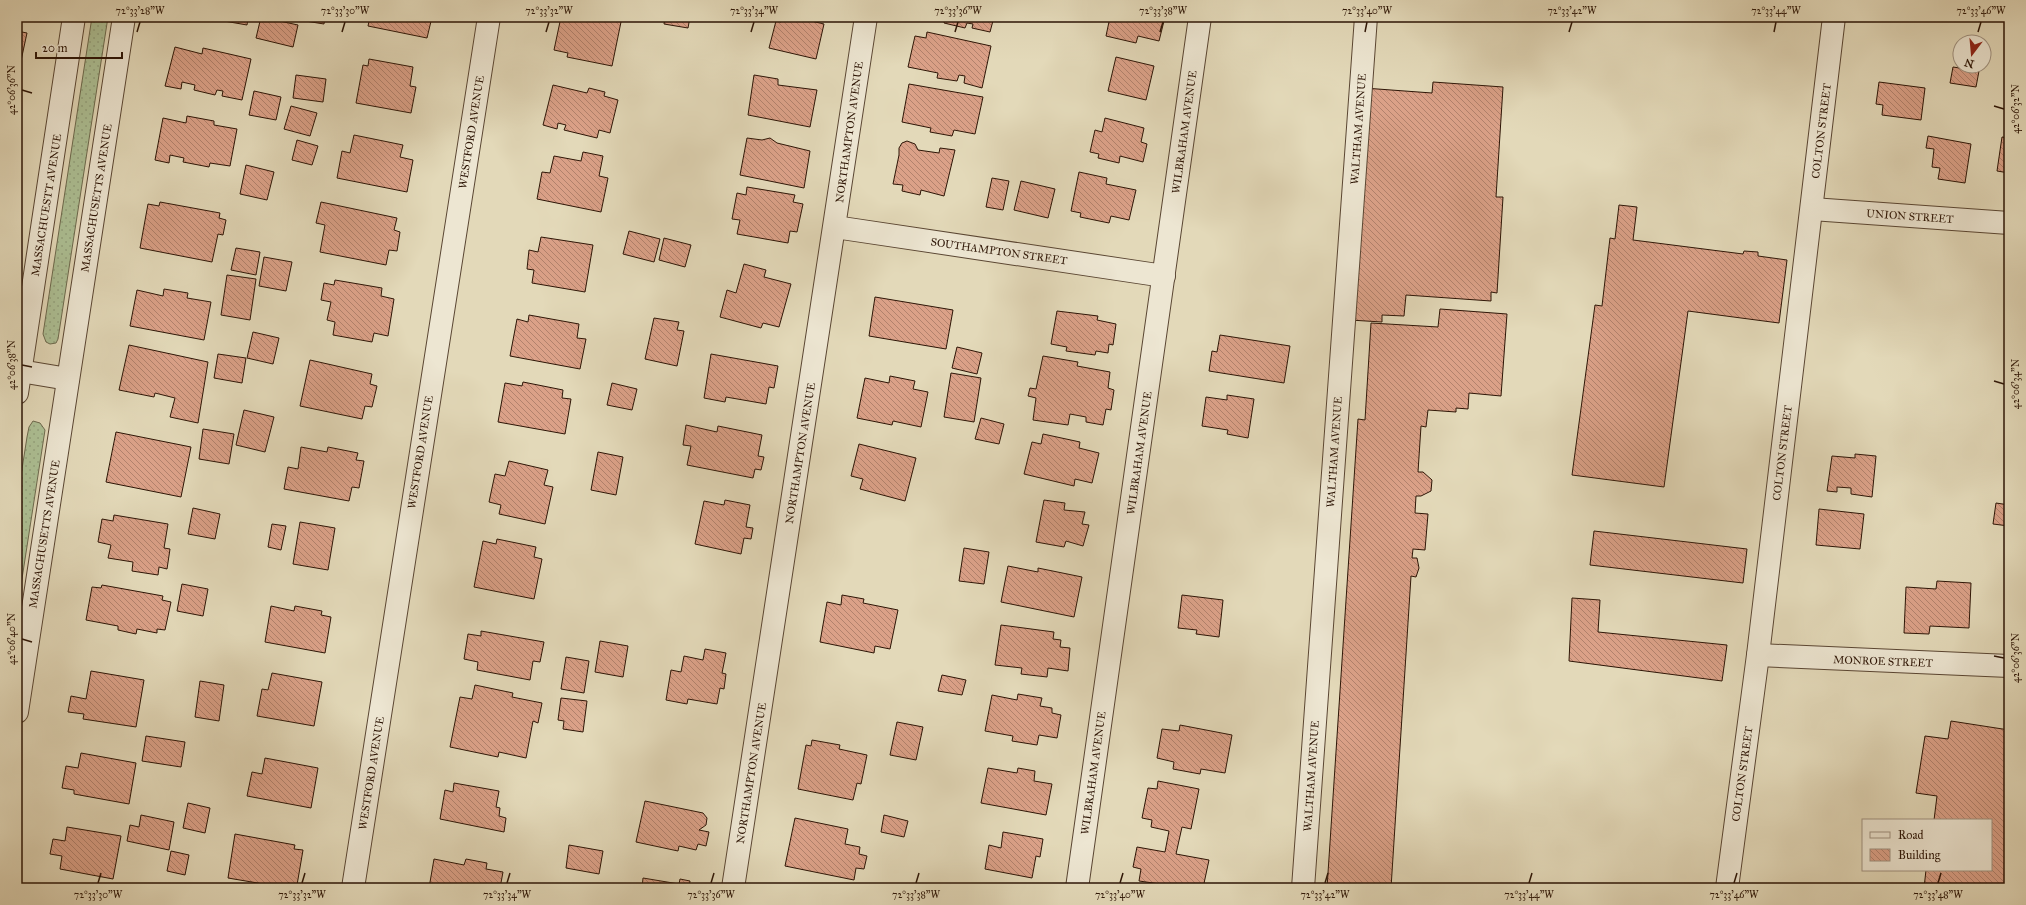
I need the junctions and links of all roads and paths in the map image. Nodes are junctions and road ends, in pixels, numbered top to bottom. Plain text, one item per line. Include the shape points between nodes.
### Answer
1 (74, 17) edge
2 (124, 17) edge
3 (489, 17) edge
4 (866, 17) edge
5 (1200, 17) edge
6 (1366, 17) edge
7 (1834, 17) edge
8 (1812, 209) junction
9 (2009, 223) edge
10 (835, 227) junction
11 (1164, 276) junction
12 (20, 371) junction
13 (68, 379) junction
14 (17, 393) edge
15 (1758, 656) junction
16 (2009, 666) edge
17 (17, 712) edge
18 (353, 888) edge
19 (733, 888) edge
20 (1077, 888) edge
21 (1303, 888) edge
22 (1727, 888) edge

1 - 12 street, MASSACHUESTT AVENUE
2 - 13 street, MASSACHUSETTS AVENUE
3 - 18 street, WESTFORD AVENUE
4 - 10 street, NORTHAMPTON AVENUE
5 - 11 street, WILBRAHAM AVENUE
6 - 21 street, WALTHAM AVENUE
7 - 8 street, COLTON STREET
8 - 9 street, UNION STREET
8 - 15 street, COLTON STREET
10 - 11 street, SOUTHAMPTON STREET
10 - 19 street, NORTHAMPTON AVENUE
11 - 20 street, WILBRAHAM AVENUE
12 - 13 street
12 - 14 street, MASSACHUESTT AVENUE
13 - 17 street, MASSACHUSETTS AVENUE
15 - 16 street, MONROE STREET
15 - 22 street, COLTON STREET

